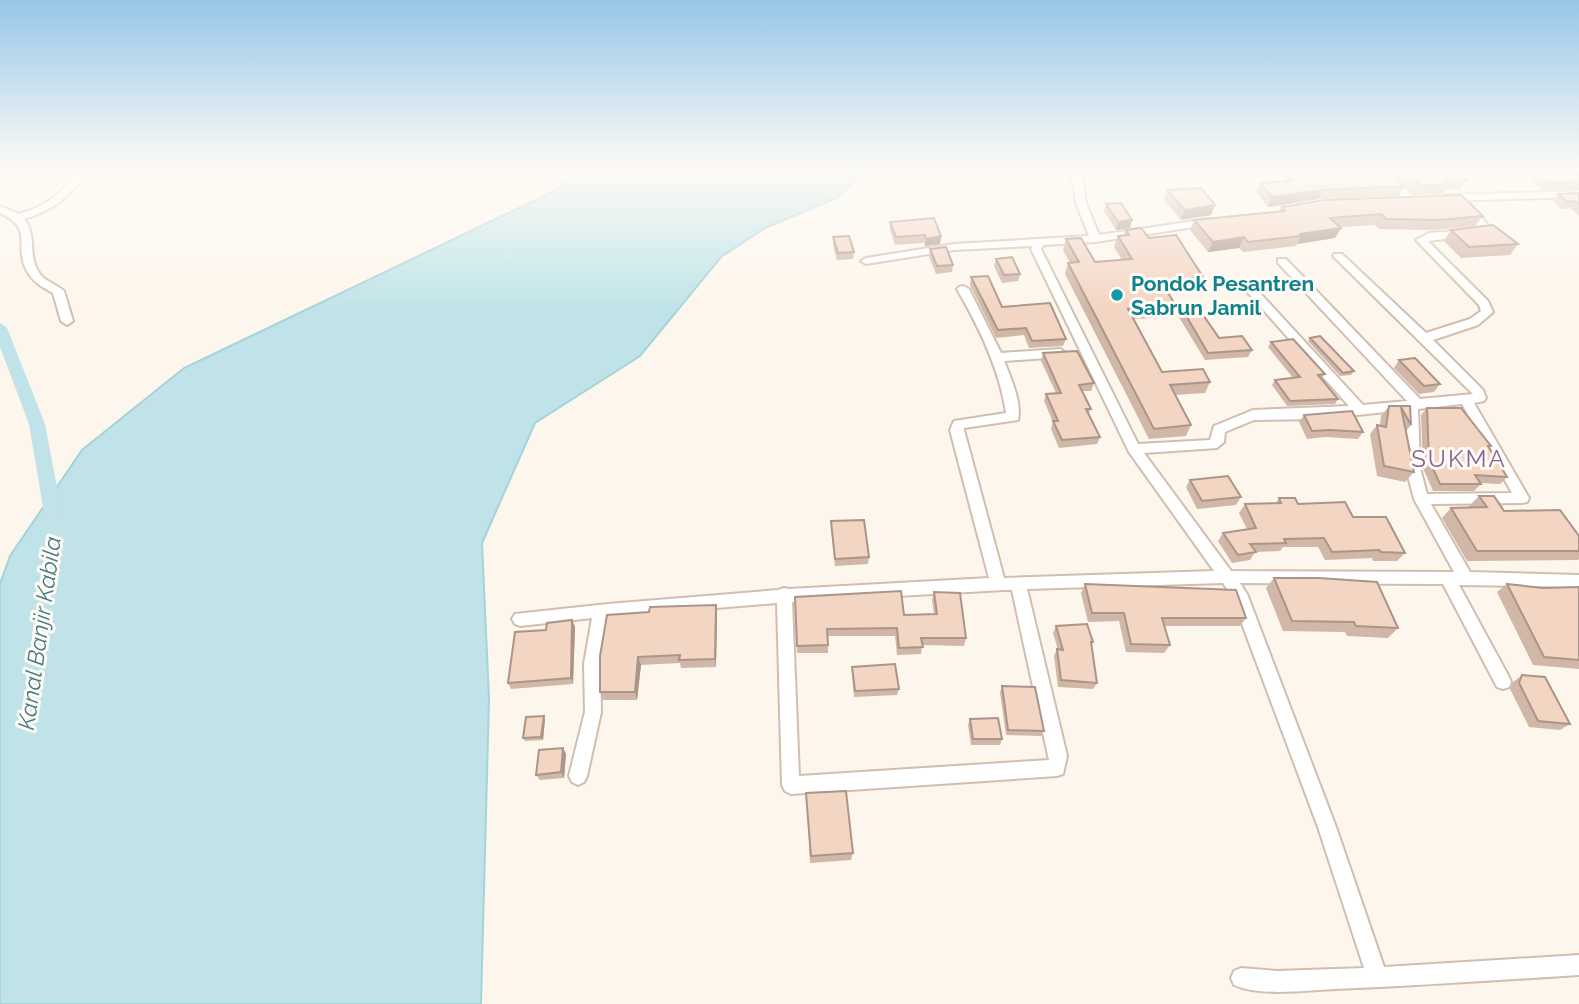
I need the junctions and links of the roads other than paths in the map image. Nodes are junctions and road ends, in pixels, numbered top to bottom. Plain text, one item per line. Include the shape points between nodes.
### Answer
1 (20, 217) edge
2 (1086, 217) edge
3 (1476, 217) edge
4 (1218, 221) edge
5 (1095, 239) junction
6 (1040, 242) junction
7 (1338, 256) dead end
8 (866, 261) dead end
9 (1282, 261) dead end
10 (963, 289) dead end
11 (1254, 293) dead end
12 (67, 321) dead end
13 (1425, 339) junction
14 (1086, 351) junction
15 (995, 358) junction
16 (1466, 400) junction
17 (1414, 406) junction
18 (1360, 411) junction
19 (1134, 449) junction
20 (1421, 499) junction
21 (1229, 577) junction
22 (1448, 579) junction
23 (1466, 579) junction
24 (1579, 581) edge
25 (999, 586) junction
26 (1019, 586) junction
27 (784, 594) junction
28 (601, 611) junction
29 (520, 619) dead end
30 (1503, 682) dead end
31 (578, 776) dead end
32 (1579, 965) edge
33 (1377, 975) junction
34 (1241, 978) dead end

1 - 12 street via 26,225 32,267 38,279 58,291
2 - 5 street
3 - 13 street via 1489,230 1421,240 1487,312 1477,322
4 - 5 street
5 - 6 street
6 - 8 street via 976,244
6 - 14 street via 1038,255
7 - 13 street
9 - 17 street
10 - 15 street
11 - 18 street
13 - 16 street via 1479,393 1477,399
14 - 15 street
14 - 19 street
15 - 25 street via 1012,399 1013,417 971,422 957,430
16 - 17 street
16 - 20 street via 1522,498
17 - 18 street
17 - 20 street via 1413,468
18 - 19 street via 1253,415 1219,429 1212,445
19 - 21 street
20 - 23 street
21 - 22 street
21 - 26 street
21 - 33 street via 1247,612 1327,827
22 - 23 street
22 - 30 street
23 - 24 street
25 - 26 street
25 - 27 street
26 - 27 street via 1057,768 791,785
27 - 28 street
28 - 29 street
28 - 31 street via 592,664 593,712
32 - 33 street
33 - 34 street via 1278,981

